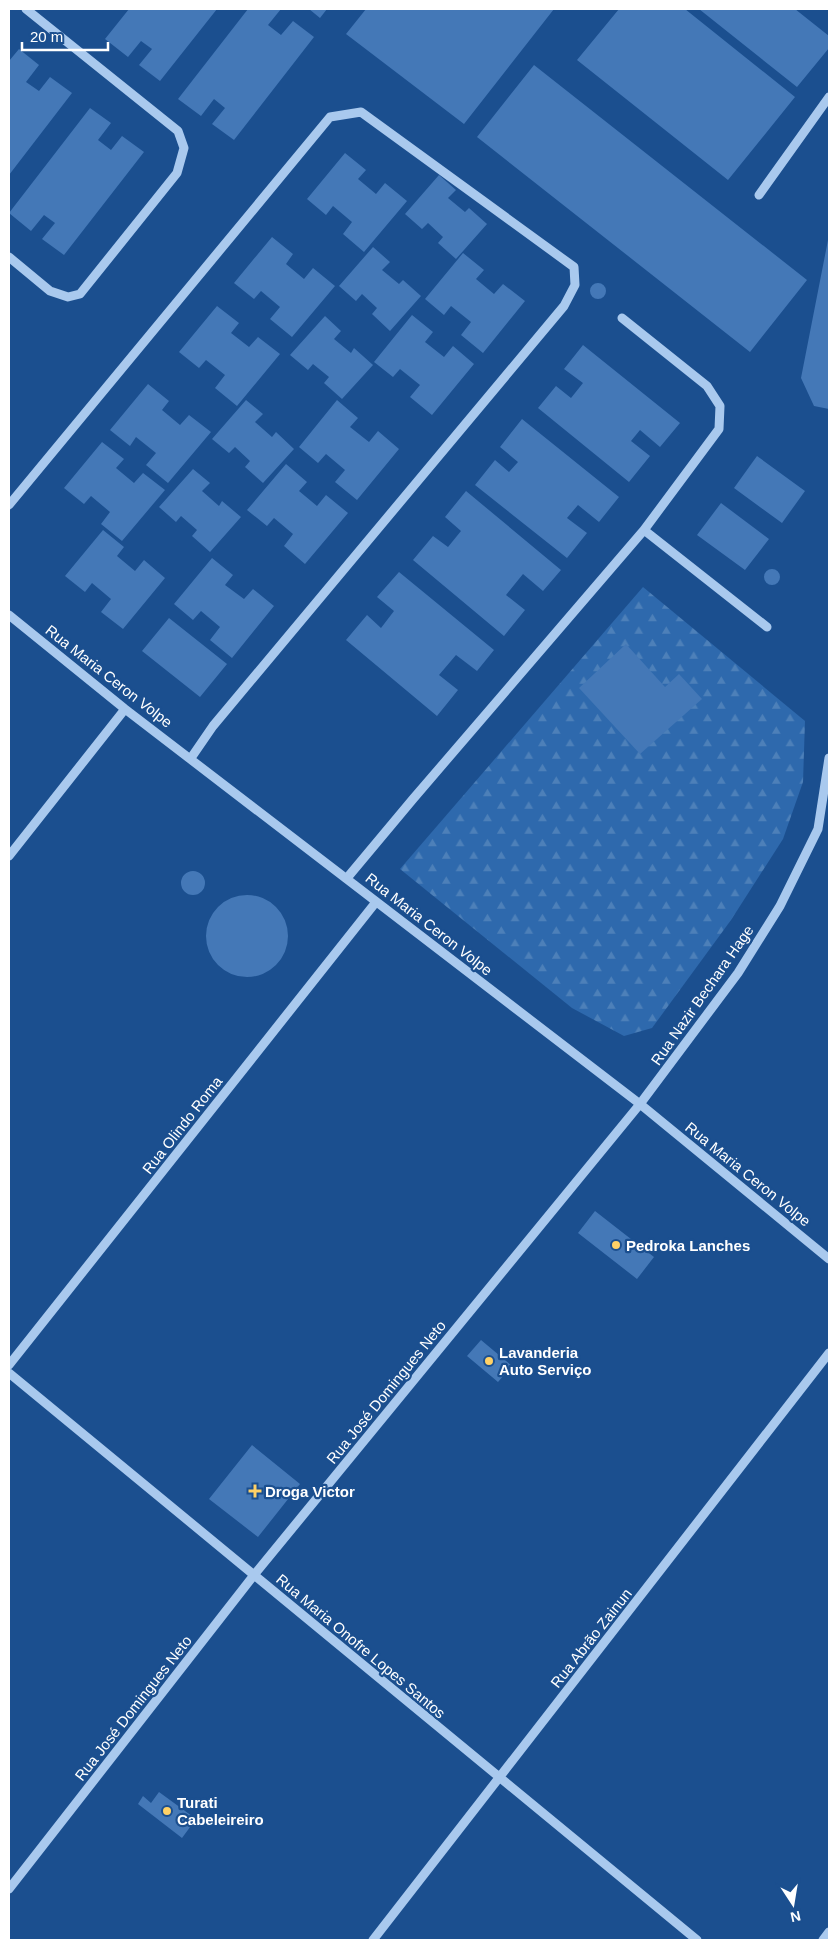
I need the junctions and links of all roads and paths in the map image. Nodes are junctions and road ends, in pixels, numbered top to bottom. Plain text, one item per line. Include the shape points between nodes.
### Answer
1 (26, 9) edge
2 (829, 97) edge
3 (758, 195) dead end
4 (9, 257) edge
5 (622, 318) dead end
6 (9, 506) edge
7 (644, 530) junction
8 (9, 614) edge
9 (767, 628) dead end
10 (125, 709) junction
11 (191, 758) junction
12 (829, 758) edge
13 (9, 856) edge
14 (347, 878) junction
15 (376, 902) junction
16 (640, 1104) junction
17 (829, 1259) edge
18 (829, 1352) edge
19 (9, 1365) edge
20 (9, 1373) edge
21 (254, 1575) junction
22 (500, 1778) junction
23 (9, 1889) edge
24 (829, 1932) edge
25 (373, 1940) edge
26 (697, 1940) edge
27 (823, 1940) edge

1 - 4 street via 178,131 184,148 177,174 80,294 68,297 50,291
2 - 3 street
5 - 7 street via 707,386 720,406 719,429
6 - 11 street via 330,117 361,112 574,267 574,285 564,306 213,726
7 - 9 street
7 - 14 street
8 - 10 street, Rua Maria Ceron Volpe
10 - 11 street, Rua Maria Ceron Volpe
10 - 13 street
11 - 14 street, Rua Maria Ceron Volpe
12 - 16 street, Rua Nazir Bechara Hage via 818,829 780,906 738,973
14 - 15 street, Rua Maria Ceron Volpe
15 - 16 street, Rua Maria Ceron Volpe
15 - 19 street, Rua Olindo Roma
16 - 17 street, Rua Maria Ceron Volpe
16 - 21 street, Rua José Domingues Neto
18 - 22 street, Rua Abrão Zainun
20 - 21 street, Rua Maria Onofre Lopes Santos
21 - 22 street, Rua Maria Onofre Lopes Santos
21 - 23 street, Rua José Domingues Neto
22 - 25 street, Rua Abrão Zainun
22 - 26 street, Rua Maria Onofre Lopes Santos
24 - 27 street

